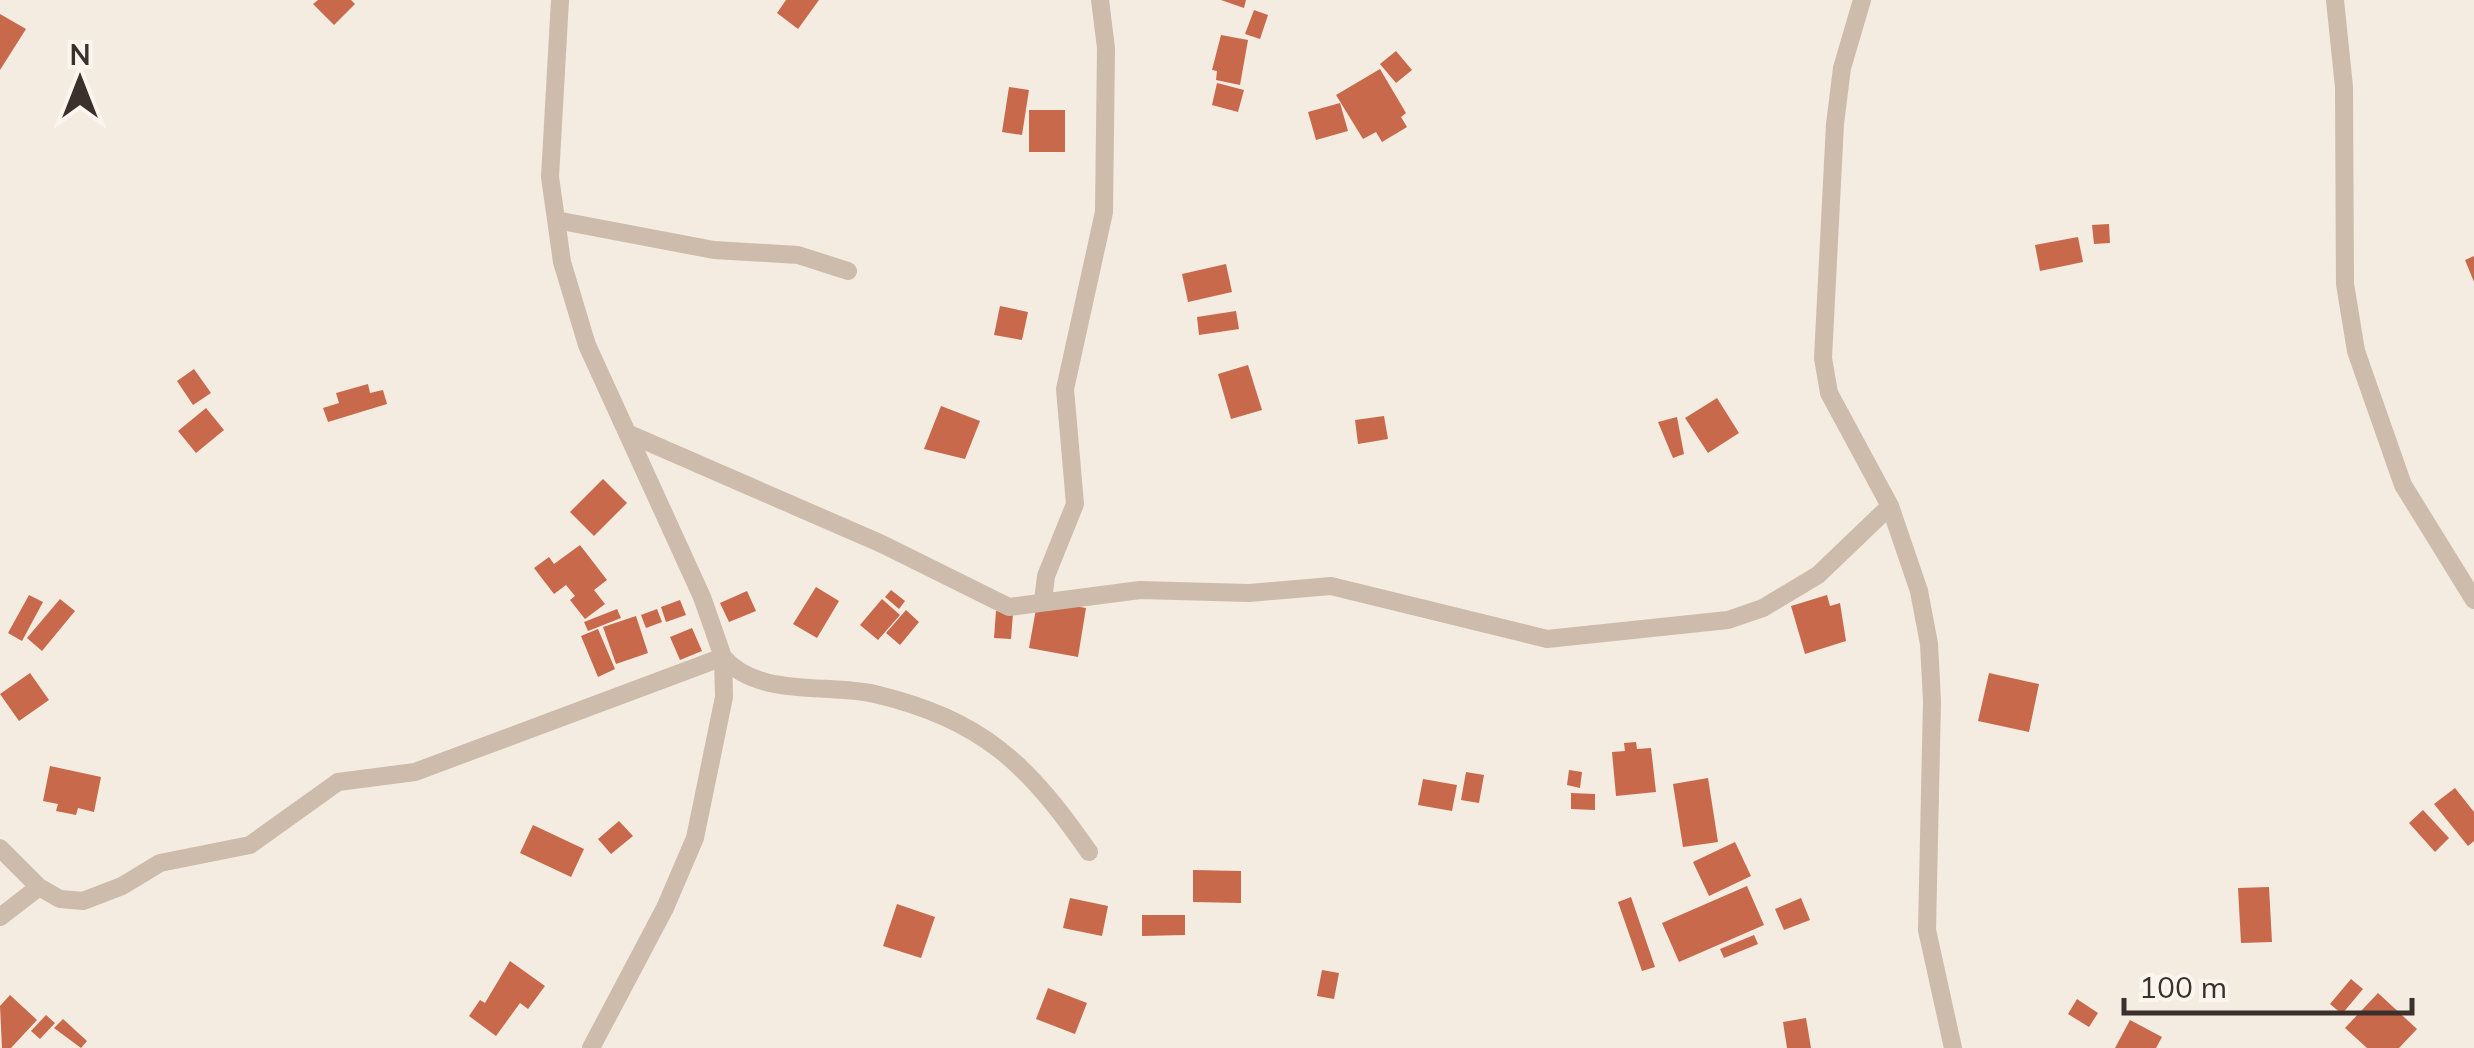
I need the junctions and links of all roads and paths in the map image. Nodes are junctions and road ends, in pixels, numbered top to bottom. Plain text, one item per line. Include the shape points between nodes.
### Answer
1 (560, 0) edge
2 (1100, 0) edge
3 (1862, 0) edge
4 (2334, 0) edge
5 (556, 220) junction
6 (848, 270) dead end
7 (627, 433) junction
8 (1890, 506) junction
9 (1042, 600) junction
10 (2474, 600) edge
11 (723, 658) junction
12 (0, 848) edge
13 (1088, 852) dead end
14 (39, 887) junction
15 (0, 917) edge
16 (591, 1048) edge
17 (1954, 1048) edge

1 - 5 street via 550,177
2 - 9 street via 1106,48 1104,212 1065,389 1075,504
3 - 8 street via 1842,68 1835,124 1823,358 1829,393
4 - 10 street via 2344,87 2345,284 2356,352 2402,485
5 - 6 street via 714,250 798,255
5 - 7 street via 588,345
7 - 9 street via 1009,607
7 - 11 street via 702,596
8 - 9 street via 1818,575 1762,608 1728,620 1608,636 1546,640 1331,586 1249,593 1140,590
8 - 17 street via 1929,644 1926,930
11 - 13 street via 743,676 870,693 958,723 1027,769
11 - 14 street via 414,772 338,782 250,845 176,858 84,901 60,899
11 - 16 street via 724,696 695,838
12 - 14 street
14 - 15 street

